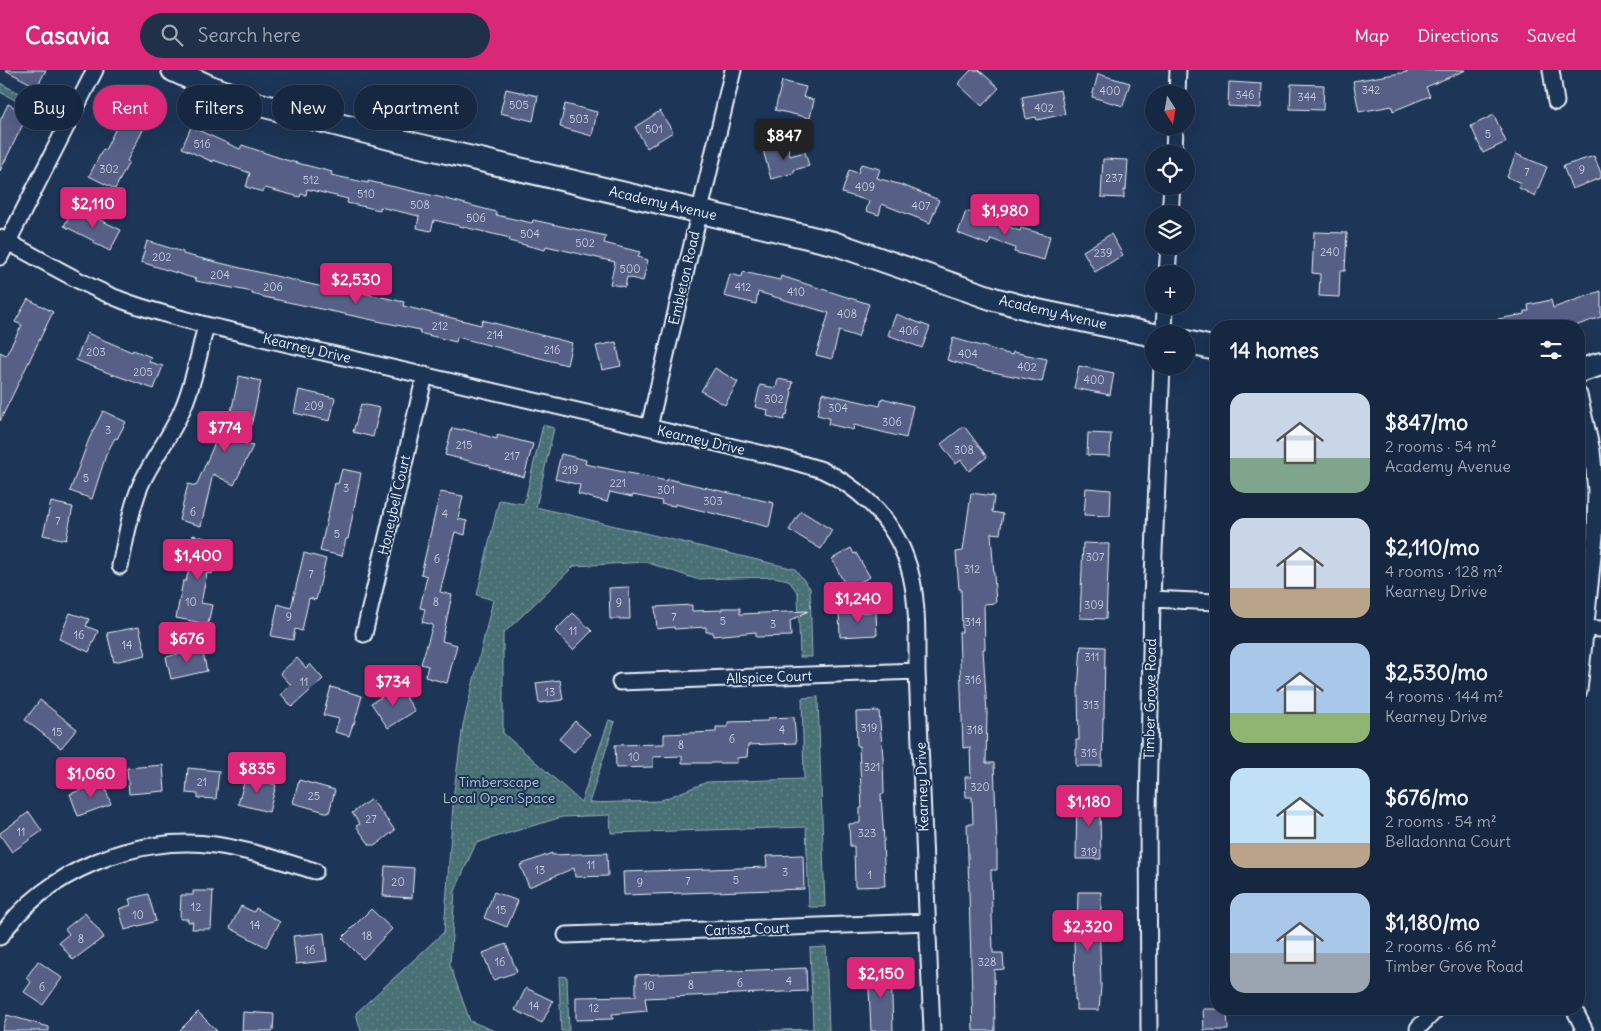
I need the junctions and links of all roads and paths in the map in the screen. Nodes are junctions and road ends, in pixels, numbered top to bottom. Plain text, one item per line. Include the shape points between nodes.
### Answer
1 (96, 70) edge
2 (173, 70) edge
3 (733, 70) edge
4 (1178, 70) edge
5 (1551, 70) edge
6 (1177, 85) edge
7 (1556, 102) dead end
8 (700, 211) junction
9 (4, 240) edge
10 (0, 258) edge
11 (206, 325) junction
12 (1145, 333) edge
13 (1195, 344) edge
14 (1210, 348) edge
15 (1601, 364) edge
16 (1585, 369) edge
17 (425, 375) junction
18 (1162, 375) edge
19 (1585, 420) edge
20 (648, 427) junction
21 (120, 566) dead end
22 (1152, 599) junction
23 (1210, 602) edge
24 (1585, 628) joint
25 (1601, 629) edge
26 (364, 634) dead end
27 (917, 671) junction
28 (620, 682) dead end
29 (315, 871) dead end
30 (928, 922) junction
31 (566, 935) dead end
32 (0, 937) edge
33 (1431, 1015) edge
34 (1577, 1015) edge
35 (1418, 1028) dead end
36 (932, 1031) edge
37 (1149, 1031) edge
38 (1585, 1031) edge

1 - 9 street
2 - 8 street, Academy Avenue via 210,88 322,122
3 - 8 street, Embleton Road
4 - 6 street
5 - 7 street
8 - 12 street, Academy Avenue via 833,243 994,299
8 - 20 street, Embleton Road
9 - 10 street
9 - 11 street, Kearney Drive via 123,301
11 - 17 street, Kearney Drive
11 - 21 street via 182,411 153,461 132,508
13 - 14 street
15 - 16 street
17 - 20 street, Kearney Drive
17 - 26 street, Honeybell Court
18 - 22 street, Timber Grove Road
19 - 24 street via 1596,490 1595,536
20 - 27 street, Kearney Drive via 821,470 845,482 883,515 907,558 913,585
22 - 23 street
22 - 37 street, Timber Grove Road via 1148,811
24 - 25 street
27 - 28 street, Allspice Court
27 - 30 street, Kearney Drive
29 - 32 street via 213,845 168,844 133,849 109,856 54,884
30 - 31 street, Carissa Court
30 - 36 street, Kearney Drive
33 - 35 street
34 - 38 street

